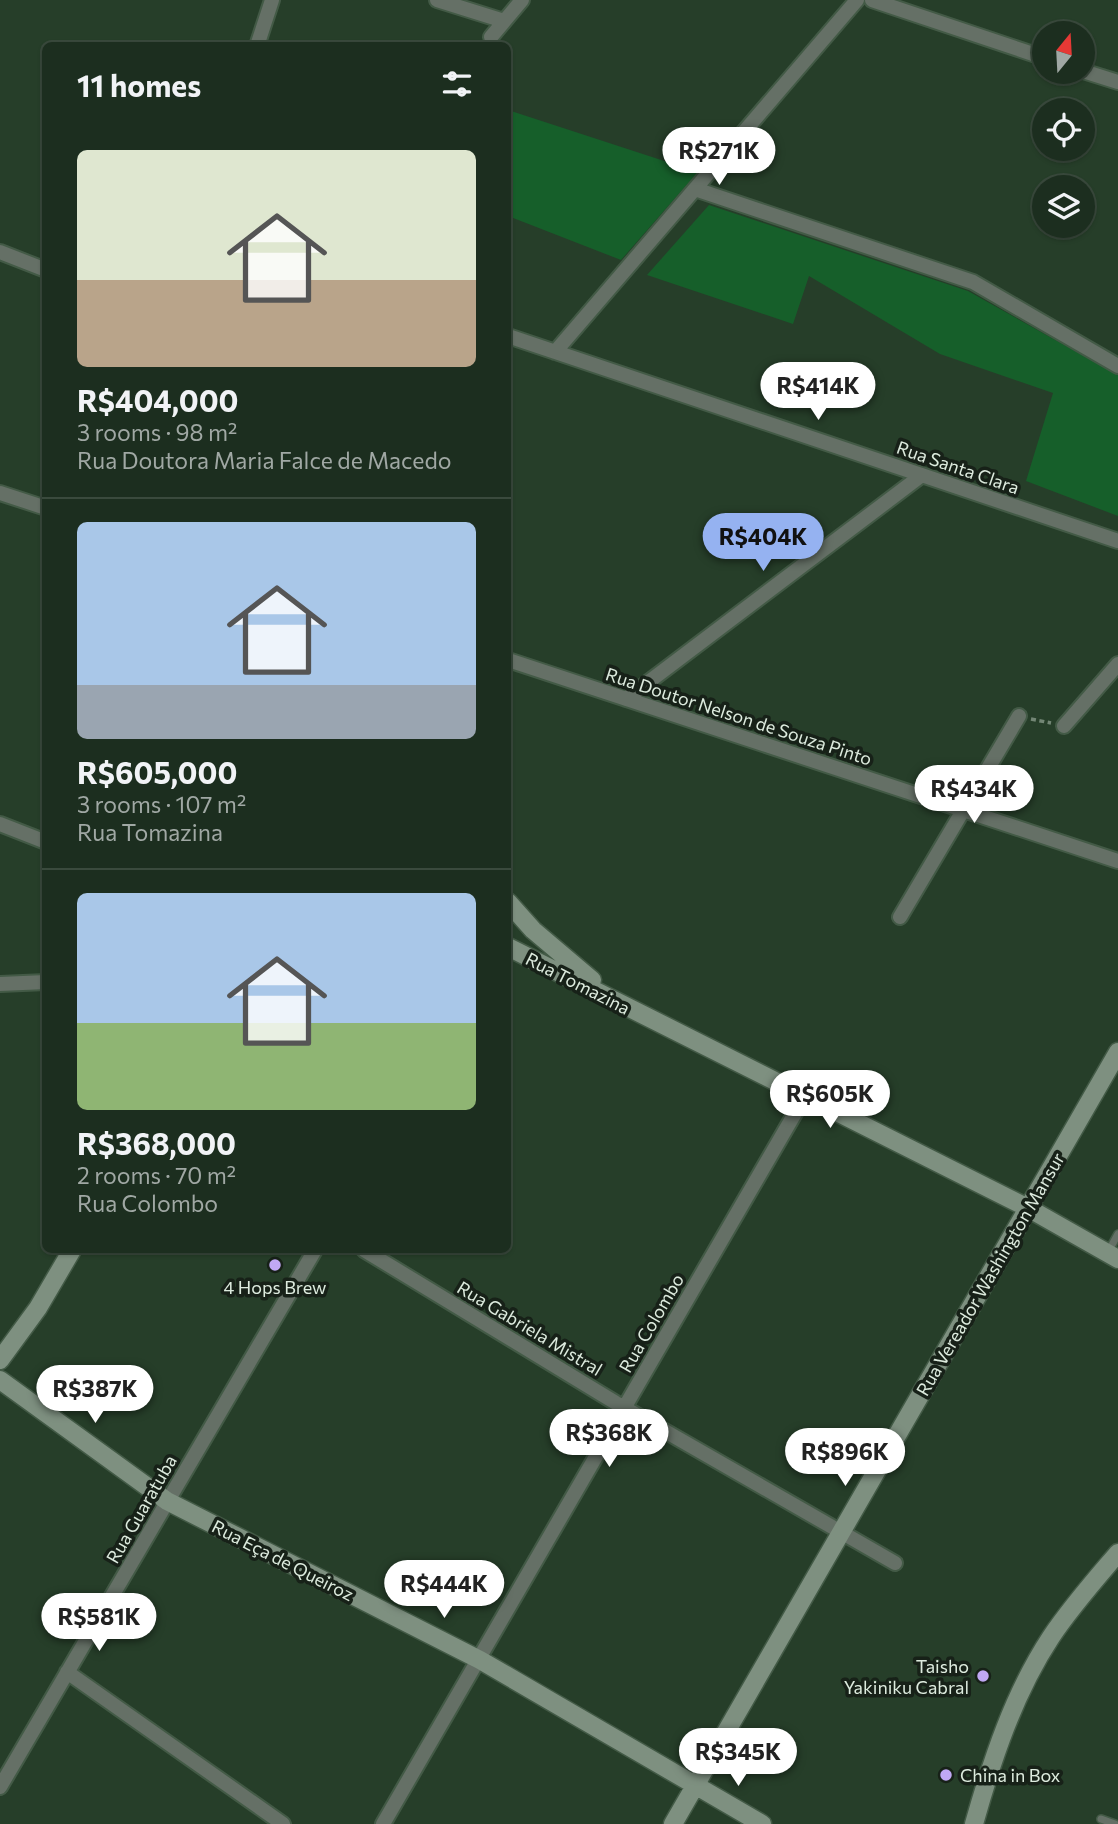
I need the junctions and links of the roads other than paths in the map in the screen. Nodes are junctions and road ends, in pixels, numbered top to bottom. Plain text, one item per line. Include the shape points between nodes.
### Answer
1 (272, 0) edge
2 (437, 0) edge
3 (522, 0) edge
4 (857, 0) edge
5 (872, 0) edge
6 (504, 21) junction
7 (491, 37) dead end
8 (258, 42) edge
9 (1032, 54) edge
10 (1096, 75) edge
11 (1118, 82) edge
12 (695, 189) junction
13 (0, 252) edge
14 (42, 268) edge
15 (511, 337) edge
16 (555, 352) junction
17 (1118, 366) edge
18 (922, 475) junction
19 (0, 493) edge
20 (42, 507) edge
21 (1118, 541) edge
22 (511, 661) edge
23 (1118, 664) edge
24 (626, 699) junction
25 (1019, 716) road end
26 (1064, 726) road end
27 (963, 810) junction
28 (0, 824) edge
29 (42, 838) edge
30 (1118, 861) edge
31 (511, 905) edge
32 (900, 917) dead end
33 (511, 949) edge
34 (42, 982) edge
35 (0, 984) edge
36 (649, 1018) junction
37 (1118, 1052) edge
38 (805, 1096) junction
39 (1028, 1208) junction
40 (1118, 1234) edge
41 (70, 1253) edge
42 (313, 1253) edge
43 (369, 1253) edge
44 (1113, 1256) edge
45 (0, 1360) edge
46 (0, 1380) edge
47 (625, 1408) junction
48 (167, 1502) junction
49 (841, 1532) junction
50 (1118, 1553) edge
51 (895, 1563) dead end
52 (480, 1660) junction
53 (67, 1672) junction
54 (695, 1786) junction
55 (0, 1787) edge
56 (1101, 1819) dead end
57 (283, 1824) edge
58 (383, 1824) edge
59 (673, 1824) edge
60 (762, 1824) edge
61 (974, 1824) edge
62 (1115, 1824) edge

1 - 8 street
2 - 6 street
3 - 6 street
4 - 12 street
5 - 9 street
6 - 7 street
10 - 11 street
12 - 16 street
12 - 17 street via 960,276
13 - 14 street
15 - 16 street, Rua Santa Clara
16 - 18 street, Rua Santa Clara
18 - 21 street, Rua Santa Clara
18 - 24 street
19 - 20 street
22 - 24 street, Rua Doutor Nelson de Souza Pinto
23 - 26 street
24 - 27 street, Rua Doutor Nelson de Souza Pinto
25 - 27 street
27 - 30 street, Rua Doutor Nelson de Souza Pinto
27 - 32 street
28 - 29 street
31 - 36 main road, Rua Tomazina via 586,976
33 - 36 main road, Rua Tomazina
34 - 35 street
36 - 38 main road, Rua Tomazina
37 - 39 main road, Rua Vereador Washington Mansur
38 - 39 main road, Rua Tomazina
38 - 47 street, Rua Colombo
39 - 44 main road, Rua Tomazina
39 - 49 main road, Rua Vereador Washington Mansur
40 - 44 lane
41 - 45 main road
42 - 48 street, Rua Guaratuba
43 - 47 street, Rua Gabriela Mistral
46 - 48 main road, Rua Eça de Queiroz
47 - 49 street, Rua Gabriela Mistral
47 - 52 street, Rua Colombo
48 - 52 main road, Rua Eça de Queiroz
48 - 53 street, Rua Guaratuba
49 - 51 street, Rua Gabriela Mistral
49 - 54 main road, Rua Vereador Washington Mansur
50 - 61 main road via 1071,1609 1033,1667 1002,1738
52 - 54 main road, Rua Eça de Queiroz
52 - 58 street, Rua Colombo
53 - 55 street, Rua Guaratuba
53 - 57 street
54 - 59 main road, Rua Vereador Washington Mansur
54 - 60 main road, Rua Eça de Queiroz
56 - 62 lane

